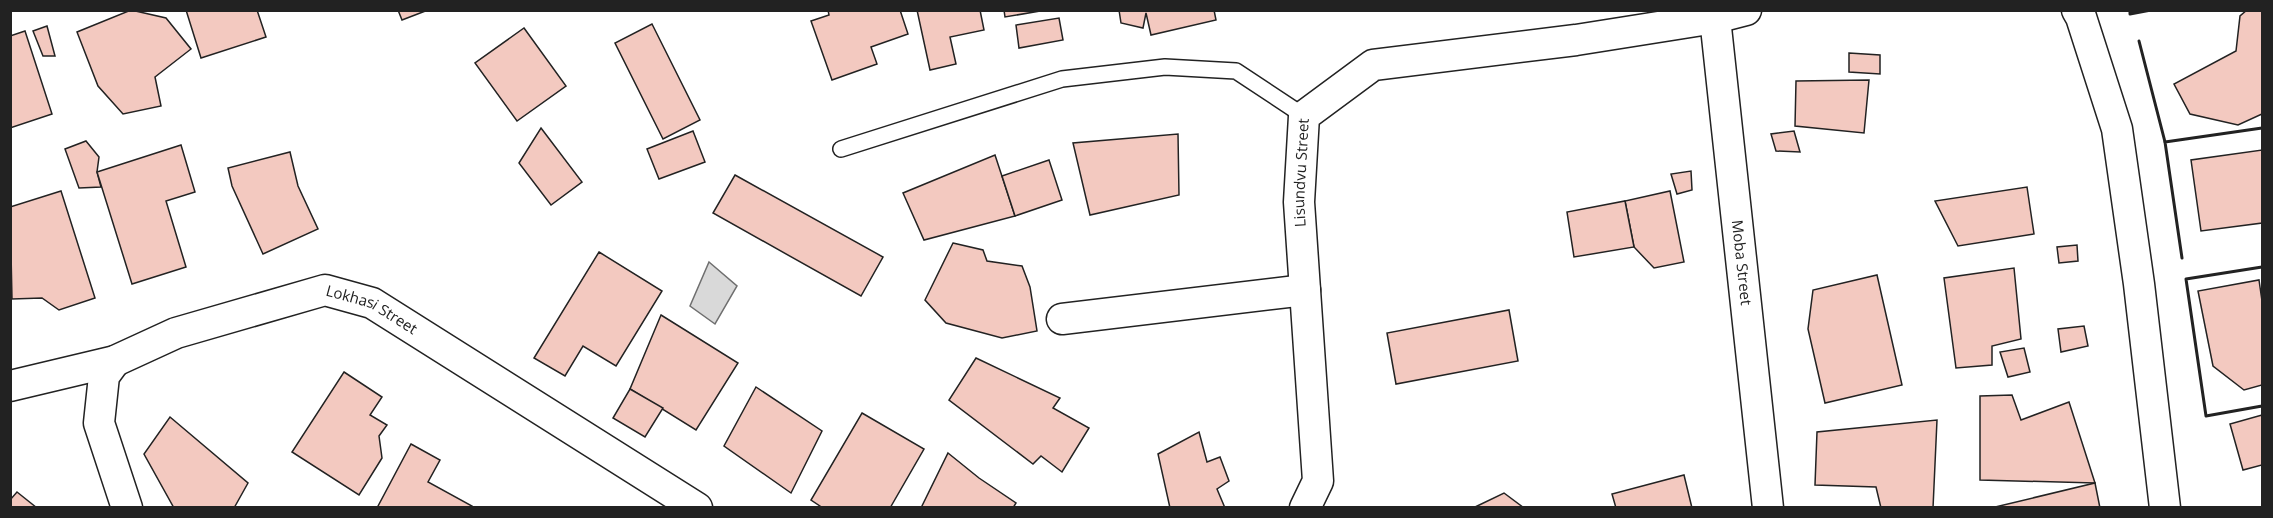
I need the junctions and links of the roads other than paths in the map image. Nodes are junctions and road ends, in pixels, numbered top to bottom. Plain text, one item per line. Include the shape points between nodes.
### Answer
1 (1746, 10) edge
2 (2077, 10) edge
3 (1715, 18) junction
4 (1304, 116) junction
5 (841, 149) dead end
6 (1305, 290) junction
7 (1062, 319) dead end
8 (115, 361) junction
9 (10, 386) edge
10 (127, 507) edge
11 (697, 507) edge
12 (1305, 507) edge
13 (1768, 507) edge
14 (2165, 507) edge

1 - 3 street, Lisundvu Street
2 - 14 street via 2117,129
3 - 4 street, Lisundvu Street via 1373,65
3 - 13 street, Moba Street
4 - 5 lane via 1236,70 1165,67 1062,79
4 - 6 street, Lisundvu Street via 1299,202
6 - 7 street
6 - 12 street, Lisundvu Street via 1318,481
8 - 9 street, Lokhasi Street
8 - 10 street via 104,376 99,423
8 - 11 street, Lokhasi Street via 176,333 325,290 372,303

